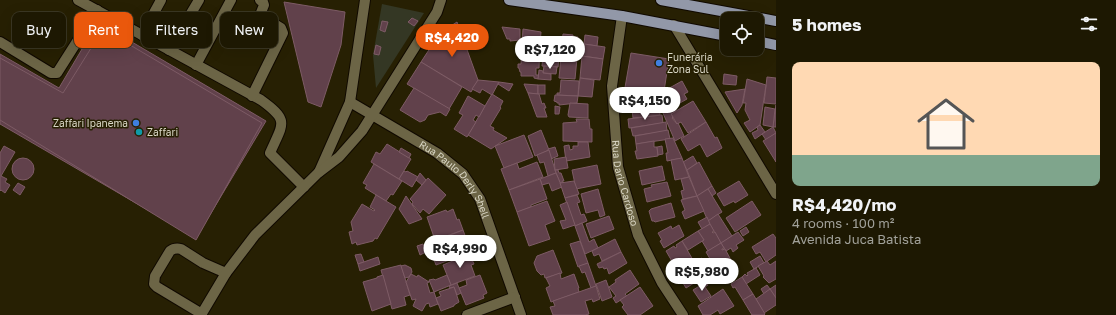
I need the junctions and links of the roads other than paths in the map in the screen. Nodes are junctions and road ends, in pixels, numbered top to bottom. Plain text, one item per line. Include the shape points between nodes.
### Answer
1 (78, 0) edge
2 (161, 0) edge
3 (199, 0) edge
4 (231, 0) edge
5 (260, 0) edge
6 (365, 0) edge
7 (440, 0) edge
8 (509, 0) edge
9 (661, 0) edge
10 (701, 4) edge
11 (96, 10) junction
12 (154, 12) edge
13 (622, 16) junction
14 (776, 21) edge
15 (674, 25) junction
16 (141, 34) edge
17 (720, 35) edge
18 (0, 42) edge
19 (764, 43) edge
20 (776, 45) edge
21 (165, 48) edge
22 (169, 50) junction
23 (196, 65) junction
24 (252, 96) junction
25 (350, 102) junction
26 (373, 115) junction
27 (318, 173) junction
28 (304, 187) junction
29 (776, 194) edge
30 (226, 273) junction
31 (515, 297) junction
32 (202, 314) edge
33 (467, 315) edge
34 (521, 315) edge
35 (683, 315) edge

1 - 11 street
2 - 12 street
3 - 22 street
4 - 23 street
5 - 24 street via 264,5 260,15 281,28 283,33
6 - 25 street
7 - 26 street via 437,12
8 - 13 main road
9 - 10 main road
10 - 14 main road
11 - 16 street
11 - 18 street via 57,73
13 - 15 main road
13 - 35 street, Rua Dario Cardoso via 612,86 618,167 638,235 662,283
15 - 17 main road
15 - 29 street
19 - 20 main road
21 - 22 street
22 - 23 street
23 - 24 street
24 - 28 street via 274,109 281,118 282,126 270,153
25 - 26 street, Rua Paulo Derly Shell
25 - 27 street
26 - 27 street via 339,157
26 - 31 street, Rua Paulo Derly Shell via 437,153 463,174 480,199
27 - 28 street
28 - 30 street via 255,235
30 - 32 street
30 - 32 street via 177,248 170,252 155,276 154,284
31 - 33 street
31 - 34 street, Rua Paulo Derly Shell

